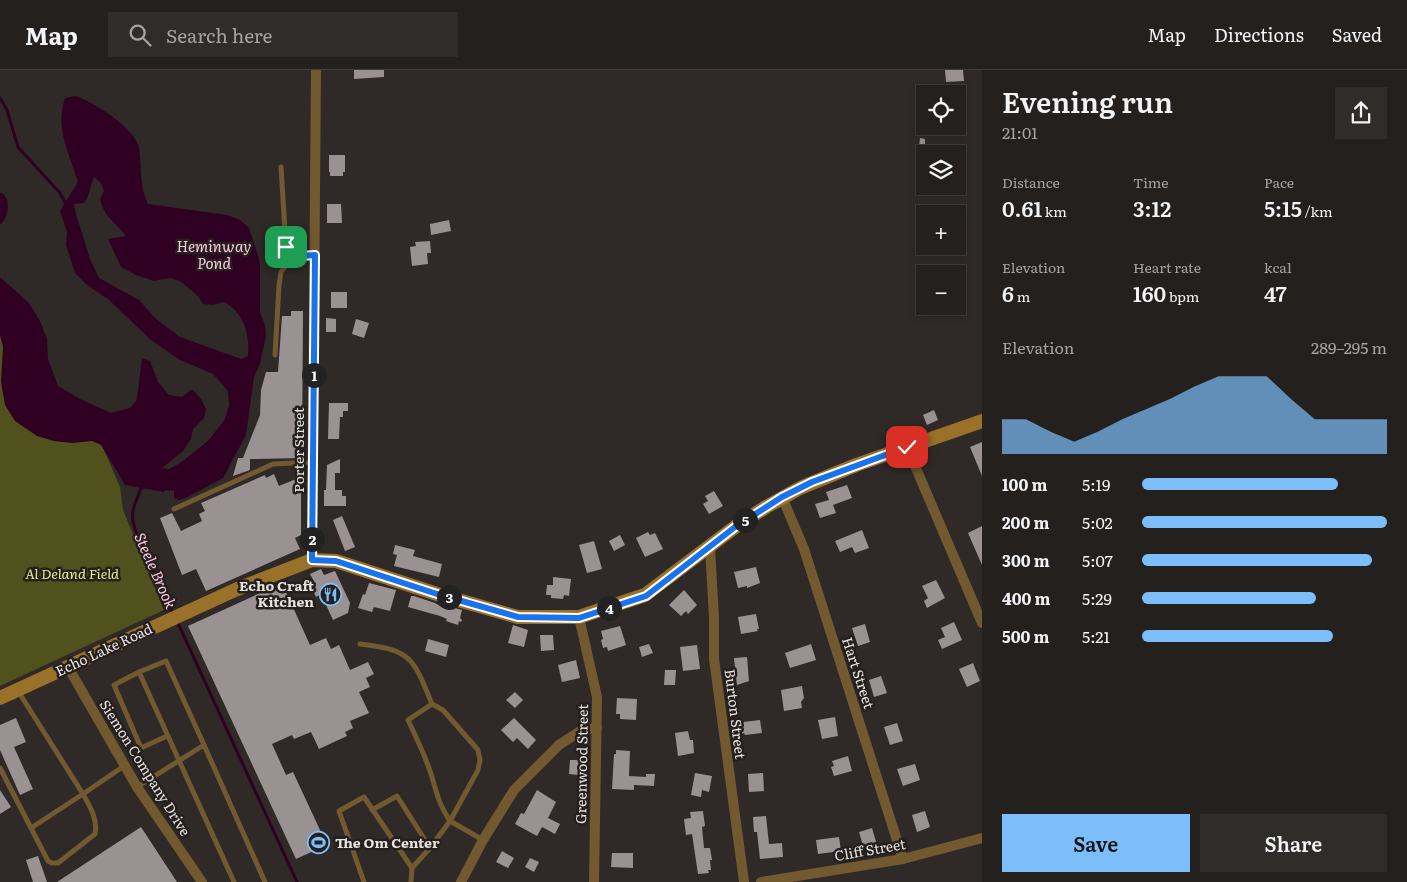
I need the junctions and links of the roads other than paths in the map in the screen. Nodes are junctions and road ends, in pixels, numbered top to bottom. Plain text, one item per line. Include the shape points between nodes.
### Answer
1 (316, 70) edge
2 (281, 167) dead end
3 (315, 255) junction
4 (289, 262) junction
5 (275, 355) dead end
6 (982, 421) edge
7 (907, 447) junction
8 (313, 462) junction
9 (782, 497) junction
10 (174, 509) dead end
11 (710, 548) junction
12 (312, 560) junction
13 (579, 618) junction
14 (982, 622) edge
15 (360, 644) dead end
16 (68, 667) junction
17 (139, 672) junction
18 (18, 691) junction
19 (0, 698) edge
20 (432, 704) junction
21 (597, 728) junction
22 (167, 736) junction
23 (204, 745) junction
24 (178, 762) junction
25 (125, 765) junction
26 (0, 768) edge
27 (137, 787) junction
28 (84, 794) junction
29 (372, 810) junction
30 (450, 821) junction
31 (31, 828) junction
32 (982, 838) edge
33 (483, 840) junction
34 (430, 848) junction
35 (903, 859) junction
36 (412, 868) junction
37 (202, 882) edge
38 (234, 882) edge
39 (265, 882) edge
40 (364, 882) edge
41 (411, 882) edge
42 (461, 882) edge
43 (594, 882) edge
44 (744, 882) edge
45 (760, 882) edge

1 - 3 street, Porter Street
2 - 4 lane
3 - 4 lane via 300,256
3 - 8 street, Porter Street
4 - 5 lane via 281,272
6 - 7 main road, Echo Lake Road
7 - 9 main road, Echo Lake Road via 812,482
7 - 14 street
8 - 10 lane via 273,464
8 - 12 street, Porter Street
9 - 11 main road, Echo Lake Road via 735,527
9 - 35 street, Hart Street via 804,549
11 - 13 main road, Echo Lake Road via 646,596
11 - 44 street, Burton Street via 714,660
12 - 13 main road, Echo Lake Road via 336,561 518,617
12 - 16 main road, Echo Lake Road via 235,590
13 - 21 street, Greenwood Street via 597,697
15 - 20 lane via 386,647 412,662
16 - 18 main road, Echo Lake Road
16 - 25 street, Siemon Company Drive
17 - 22 lane
17 - 22 lane via 114,685 141,748
17 - 23 lane via 166,661
18 - 19 main road, Echo Lake Road
18 - 28 lane
20 - 30 lane via 408,720 442,810
20 - 30 lane via 443,710 478,750 480,760 478,770
21 - 33 street via 582,730 559,745 514,790
21 - 43 street, Greenwood Street
22 - 24 lane
23 - 24 lane
23 - 39 lane
24 - 27 lane
24 - 38 lane
25 - 27 street, Siemon Company Drive
25 - 28 lane
26 - 31 lane
27 - 37 street, Siemon Company Drive
28 - 31 lane
28 - 31 lane via 94,817 95,834 58,862 48,861
29 - 34 lane via 397,796
29 - 36 lane
29 - 40 lane via 364,797 338,811
30 - 33 lane
30 - 34 lane
32 - 35 street, Cliff Street
33 - 42 street
34 - 36 lane
35 - 45 street, Cliff Street
36 - 41 lane

